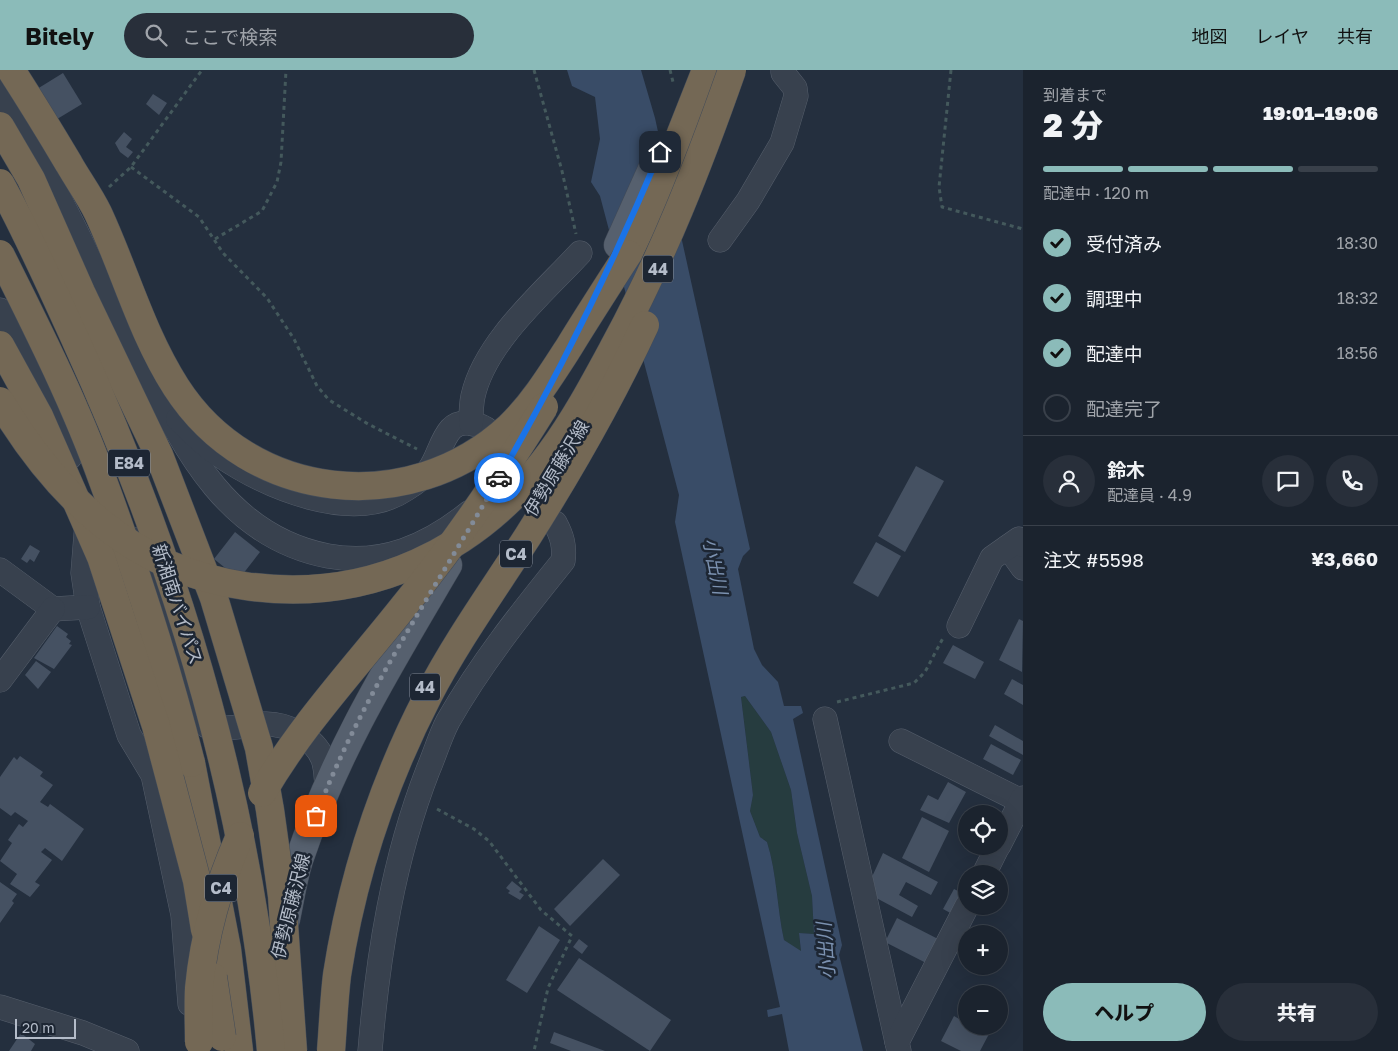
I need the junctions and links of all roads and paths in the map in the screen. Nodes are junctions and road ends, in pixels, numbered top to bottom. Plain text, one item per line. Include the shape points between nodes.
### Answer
1 (11, 70) edge
2 (202, 70) edge
3 (286, 70) edge
4 (534, 70) edge
5 (670, 70) edge
6 (706, 70) edge
7 (731, 70) edge
8 (745, 70) edge
9 (783, 70) edge
10 (950, 70) edge
11 (682, 85) edge
12 (0, 88) edge
13 (0, 126) edge
14 (0, 183) edge
15 (1023, 228) edge
16 (215, 239) junction
17 (720, 240) dead end
18 (580, 253) joint
19 (0, 254) edge
20 (618, 260) junction
21 (107, 296) junction
22 (0, 310) edge
23 (8, 342) edge
24 (0, 363) edge
25 (0, 400) edge
26 (161, 402) junction
27 (434, 458) junction
28 (488, 497) junction
29 (93, 504) junction
30 (555, 523) dead end
31 (1016, 546) edge
32 (1023, 568) edge
33 (0, 570) edge
34 (88, 607) junction
35 (53, 609) junction
36 (959, 626) joint
37 (446, 648) junction
38 (0, 680) edge
39 (825, 719) joint
40 (447, 723) junction
41 (901, 741) dead end
42 (222, 756) joint
43 (191, 763) joint
44 (327, 786) junction
45 (417, 800) junction
46 (1022, 800) edge
47 (1008, 826) edge
48 (963, 915) edge
49 (0, 1007) edge
50 (898, 1047) edge
51 (221, 1048) edge
52 (127, 1051) edge
53 (193, 1051) edge
54 (263, 1051) edge
55 (271, 1051) edge
56 (293, 1051) edge
57 (318, 1051) edge
58 (331, 1051) edge
59 (370, 1051) edge
60 (534, 1051) edge

1 - 20 highway, C4, bridge via 97,212 138,317 177,388 204,422 240,452 296,477 345,487 397,484 452,466 481,449 509,427 532,402
2 - 16 path via 130,167 199,217
3 - 16 path via 277,182 262,211
4 - 18 path via 562,171
5 - 11 path
6 - 20 highway, C4 via 655,199
7 - 25 highway, C4, bridge via 682,205 637,304 568,427 531,477 491,518 418,564 342,586 305,590 231,584 172,566 116,535 71,498 29,446
7 - 37 main road, 伊勢原藤沢線 / 44, bridge via 696,180 619,356 566,453
8 - 58 highway, C4, bridge via 709,179 626,366 551,499 475,615 428,696 402,751 379,808 350,911 337,976
9 - 17 street via 795,88 796,96 782,143 748,201
10 - 15 path via 938,187 942,207
11 - 20 main road, 44
12 - 21 street via 60,198
13 - 56 highway, bridge via 31,179 159,455 214,598 258,748 270,810 282,896
14 - 42 highway, 新湘南バイパス / E84, bridge via 115,427 158,541
16 - 27 path via 223,253 267,298 294,338 317,386 329,400
18 - 27 street via 560,288 504,335 480,375 472,397 478,426 460,424 451,429
19 - 43 highway, 新湘南バイパス / E84, bridge via 55,368 103,481 142,593
20 - 28 main road, 伊勢原藤沢線 / 44
20 - 51 highway, C4, bridge via 576,355 481,504 404,607 289,748 255,805 221,886 204,953 199,990
21 - 23 street
21 - 26 street
22 - 23 street
23 - 24 street
23 - 29 street via 52,409 78,477
23 - 51 highway, bridge via 101,556 156,726 197,881
26 - 27 street via 217,454 306,495 345,504 389,500 430,469
26 - 28 street via 203,472 227,502 277,539 308,552 344,559 377,558 412,549 444,531
28 - 44 main road, 伊勢原藤沢線 / 44 via 384,672 352,730
29 - 34 street via 87,524 83,573
29 - 44 street via 128,524 137,534 197,714 207,726 224,730 264,724 284,726 315,747 323,759
30 - 40 street via 565,549 563,561 505,632
31 - 32 street
31 - 36 street via 992,558
33 - 35 street
34 - 35 street
34 - 53 street via 129,735 153,775 183,914
35 - 38 street
36 - 39 path via 950,623 925,672 914,683 840,700 830,706
37 - 40 street via 444,694
37 - 57 main road, 伊勢原藤沢線 / 44 via 392,750 350,865 326,978
39 - 50 street
40 - 45 street
41 - 46 street
42 - 55 highway, 新湘南バイパス / C4, bridge via 251,892 266,991
43 - 51 highway, 新湘南バイパス / C4, bridge via 227,950
44 - 54 main road, 伊勢原藤沢線 / 44 via 299,862 272,980
45 - 59 street via 396,873 385,928
45 - 60 path via 474,829 489,841 541,910 572,936 548,988
46 - 47 street
48 - 50 street
49 - 52 street via 83,1033

